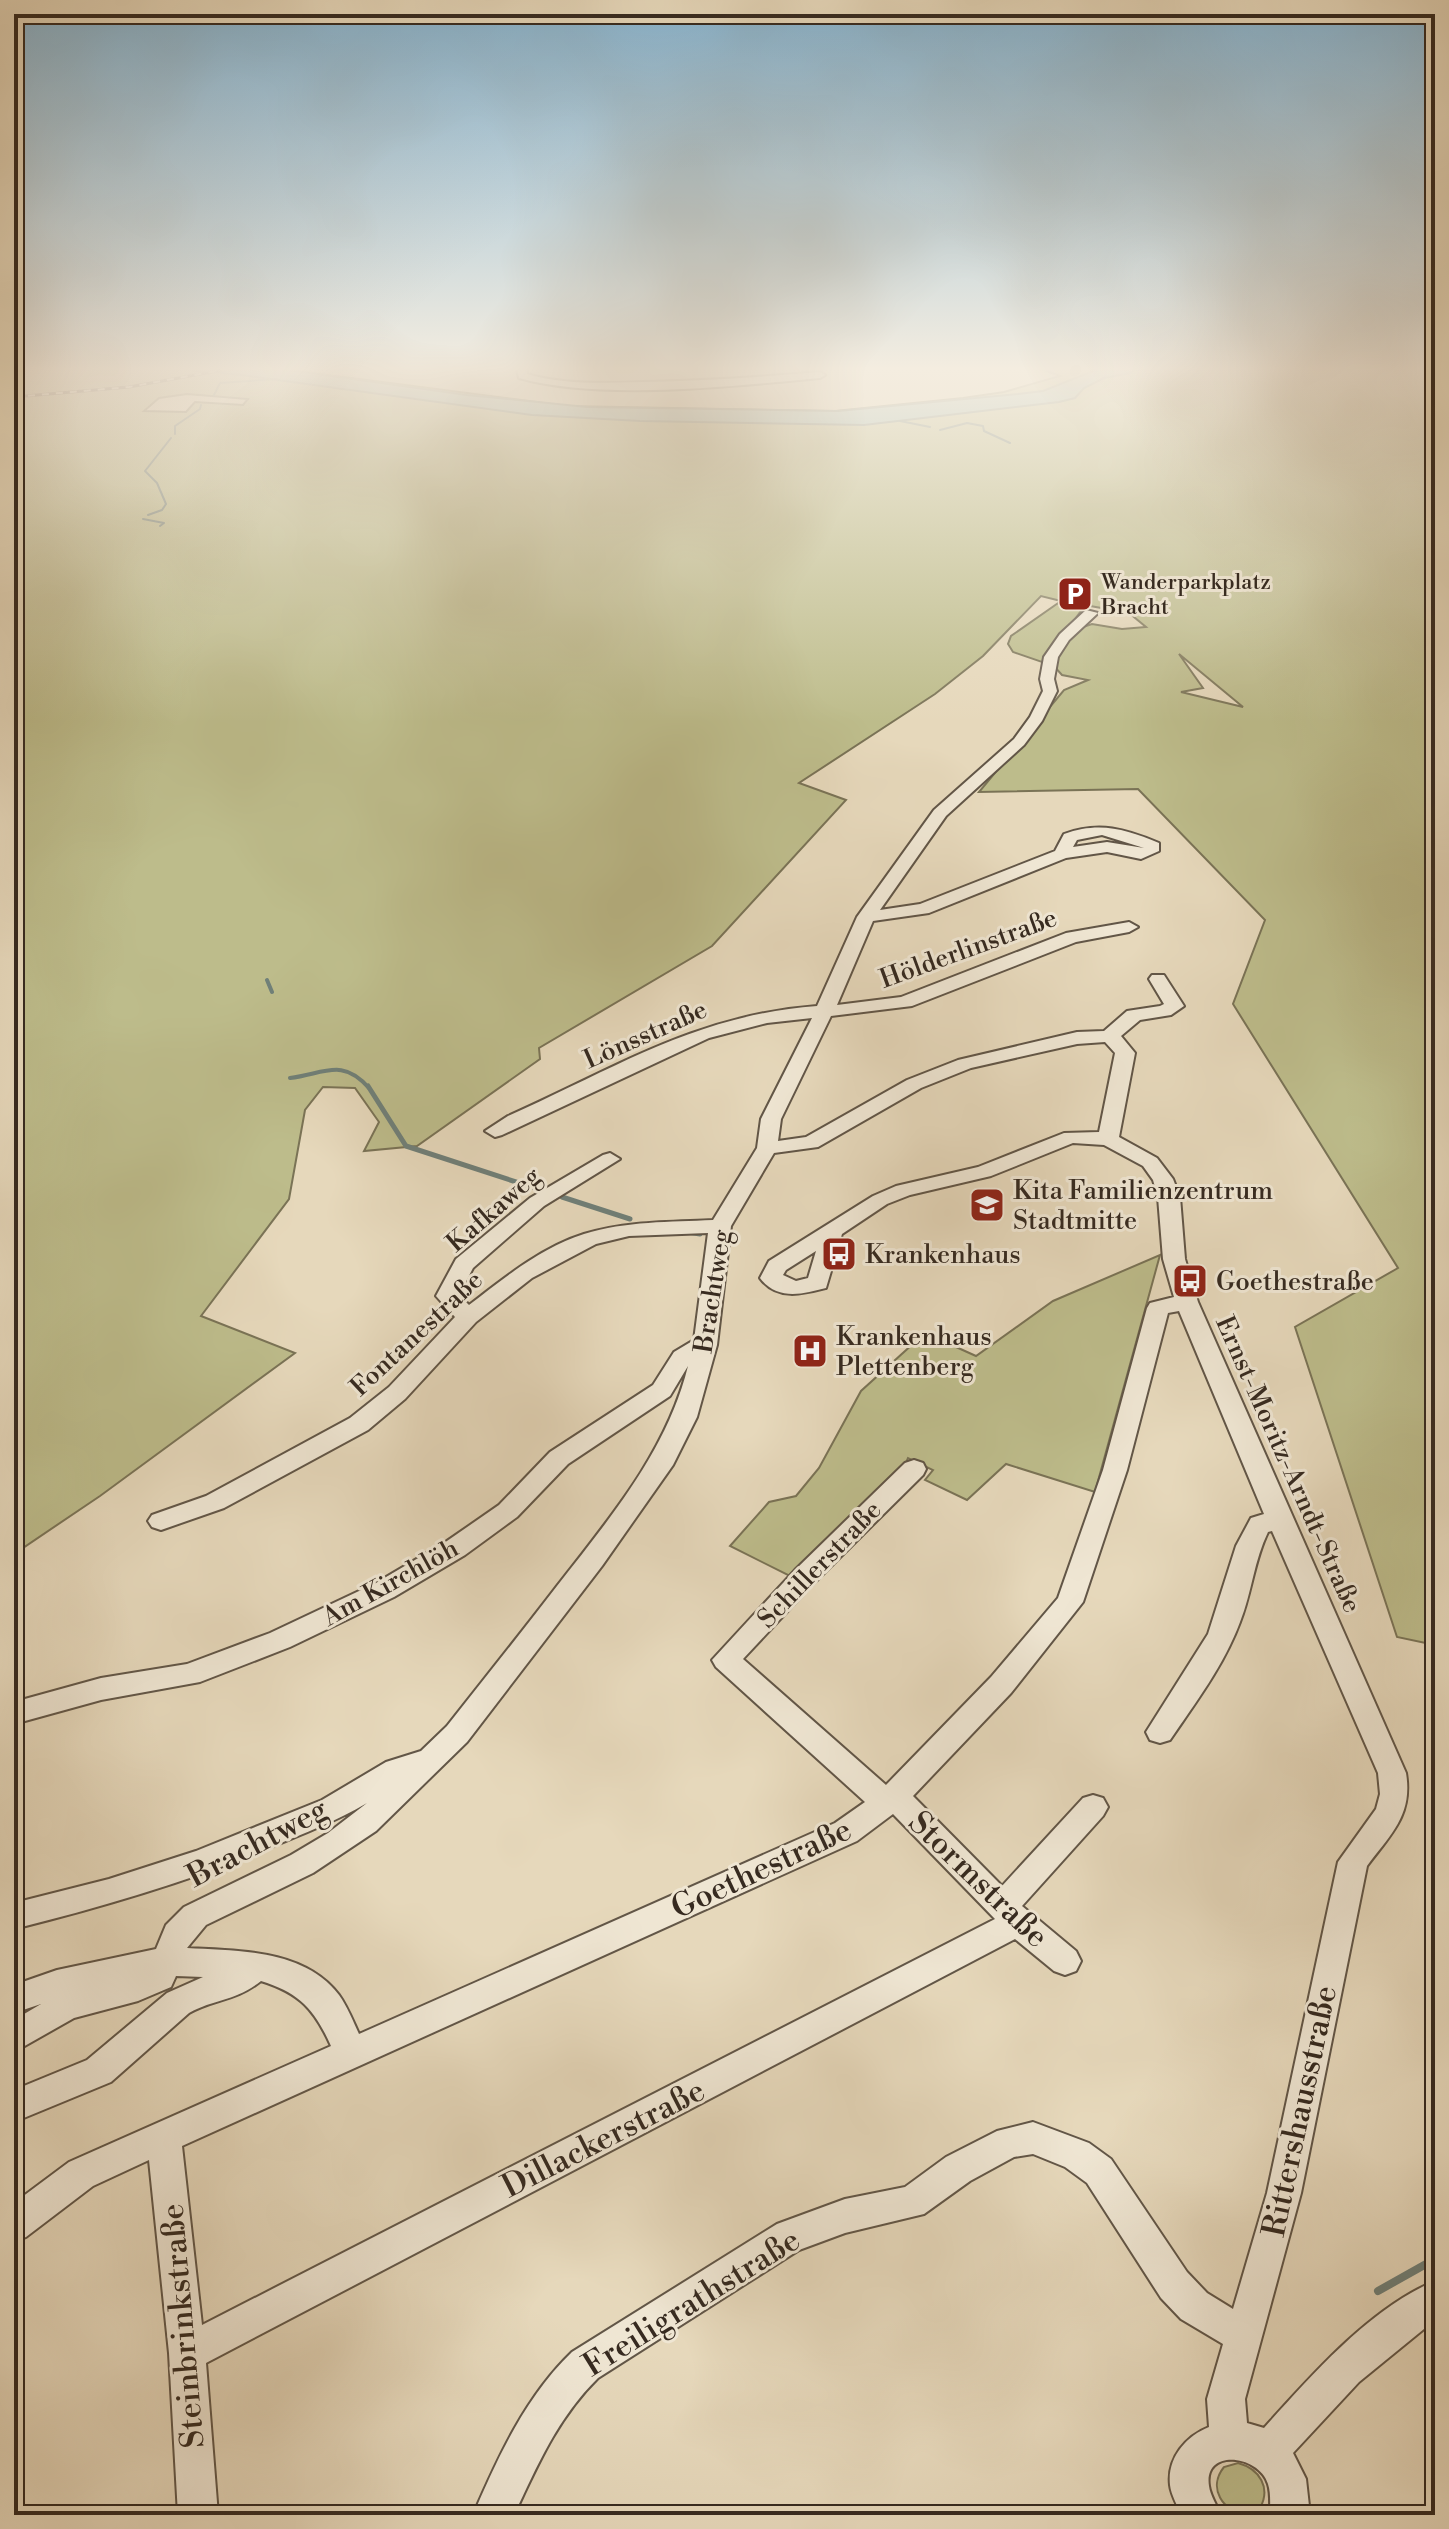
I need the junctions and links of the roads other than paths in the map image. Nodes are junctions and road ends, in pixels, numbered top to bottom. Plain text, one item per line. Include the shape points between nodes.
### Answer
1 (1091, 613) dead end
2 (1062, 854) dead end
3 (866, 917) junction
4 (1129, 927) dead end
5 (1158, 979) dead end
6 (825, 1011) junction
7 (1109, 1036) junction
8 (495, 1131) dead end
9 (1108, 1139) junction
10 (767, 1148) junction
11 (610, 1159) dead end
12 (720, 1226) junction
13 (832, 1232) dead end
14 (1187, 1302) junction
15 (468, 1317) junction
16 (705, 1345) junction
17 (914, 1469) dead end
18 (161, 1521) dead end
19 (1280, 1521) junction
20 (726, 1660) joint
21 (14, 1713) edge
22 (1160, 1732) dead end
23 (427, 1761) junction
24 (1395, 1794) joint
25 (890, 1800) junction
26 (1093, 1807) dead end
27 (1011, 1914) junction
28 (14, 1916) edge
29 (165, 1961) junction
30 (1065, 1961) dead end
31 (257, 1966) junction
32 (14, 1999) edge
33 (14, 2037) edge
34 (351, 2053) junction
35 (14, 2106) edge
36 (164, 2138) junction
37 (14, 2225) edge
38 (1435, 2299) edge
39 (1245, 2337) junction
40 (187, 2353) junction
41 (1229, 2437) junction
42 (1268, 2452) junction
43 (1194, 2512) edge
44 (198, 2515) edge
45 (493, 2515) edge
46 (1290, 2515) edge

1 - 3 street, Brachtweg via 1049,661 1050,691 1037,718 1019,742 940,813
2 - 3 street via 923,909
3 - 6 street, Brachtweg
4 - 6 street, Hölderlinstraße via 1072,937 905,1002
5 - 7 street via 1175,1006 1134,1015
6 - 8 street, Lönsstraße via 747,1021 684,1039
6 - 10 street, Brachtweg via 771,1119
7 - 9 street via 1125,1053
7 - 10 street via 1077,1038 936,1074 811,1143
9 - 13 street, Ernst-Moritz-Arndt-Straße via 1071,1137 984,1172 903,1190
9 - 14 street, Ernst-Moritz-Arndt-Straße via 1143,1157 1163,1179 1174,1259
10 - 12 street, Brachtweg
11 - 15 street, Kafkaweg via 537,1202 464,1264 447,1296
12 - 15 street, Fontanestraße via 668,1226 589,1239 524,1273
12 - 16 street, Brachtweg
14 - 19 street, Ernst-Moritz-Arndt-Straße
14 - 25 street, Goethestraße via 1158,1308 1115,1470 1070,1602 1001,1685
15 - 18 street, Fontanestraße via 397,1393 359,1424 215,1502
16 - 21 street, Am Kirchlöh via 682,1357 662,1390 559,1458 508,1511 385,1590 280,1640 190,1674 101,1689
16 - 23 street, Brachtweg via 685,1417 664,1459 457,1734
17 - 20 street, Schillerstraße
19 - 22 street via 1260,1524 1251,1538 1229,1618 1214,1650
19 - 24 street, Ernst-Moritz-Arndt-Straße via 1387,1760
20 - 25 street, Stormstraße
23 - 28 street, Brachtweg via 396,1770 332,1809 203,1862
23 - 29 street, Brachtweg via 366,1822 328,1850 195,1916 177,1935
24 - 39 street, Rittershausstraße via 1389,1814 1353,1862 1284,2193
25 - 27 street, Stormstraße
25 - 34 street, Goethestraße via 846,1832
26 - 27 street, Dillackerstraße
27 - 30 street, Stormstraße
27 - 40 street, Dillackerstraße
29 - 31 street
29 - 32 street via 57,1984
29 - 33 street, Brachtweg via 160,1977 66,2006
31 - 34 street via 291,1976 321,1997
31 - 35 street via 232,1985 195,1993 178,2003 99,2071
34 - 36 street, Goethestraße
36 - 37 street, Goethestraße via 81,2174
36 - 40 street, Steinbrinkstraße
38 - 42 street via 1350,2362
39 - 41 street, Rittershausstraße via 1226,2399
39 - 45 street, Freiligrathstraße via 1194,2306 1174,2285 1099,2171 1052,2144 1033,2138 1009,2142 912,2202 856,2213 789,2236 585,2365 550,2405
40 - 44 street, Steinbrinkstraße
41 - 42 street
41 - 43 street via 1206,2446 1193,2466
42 - 46 street via 1289,2481

